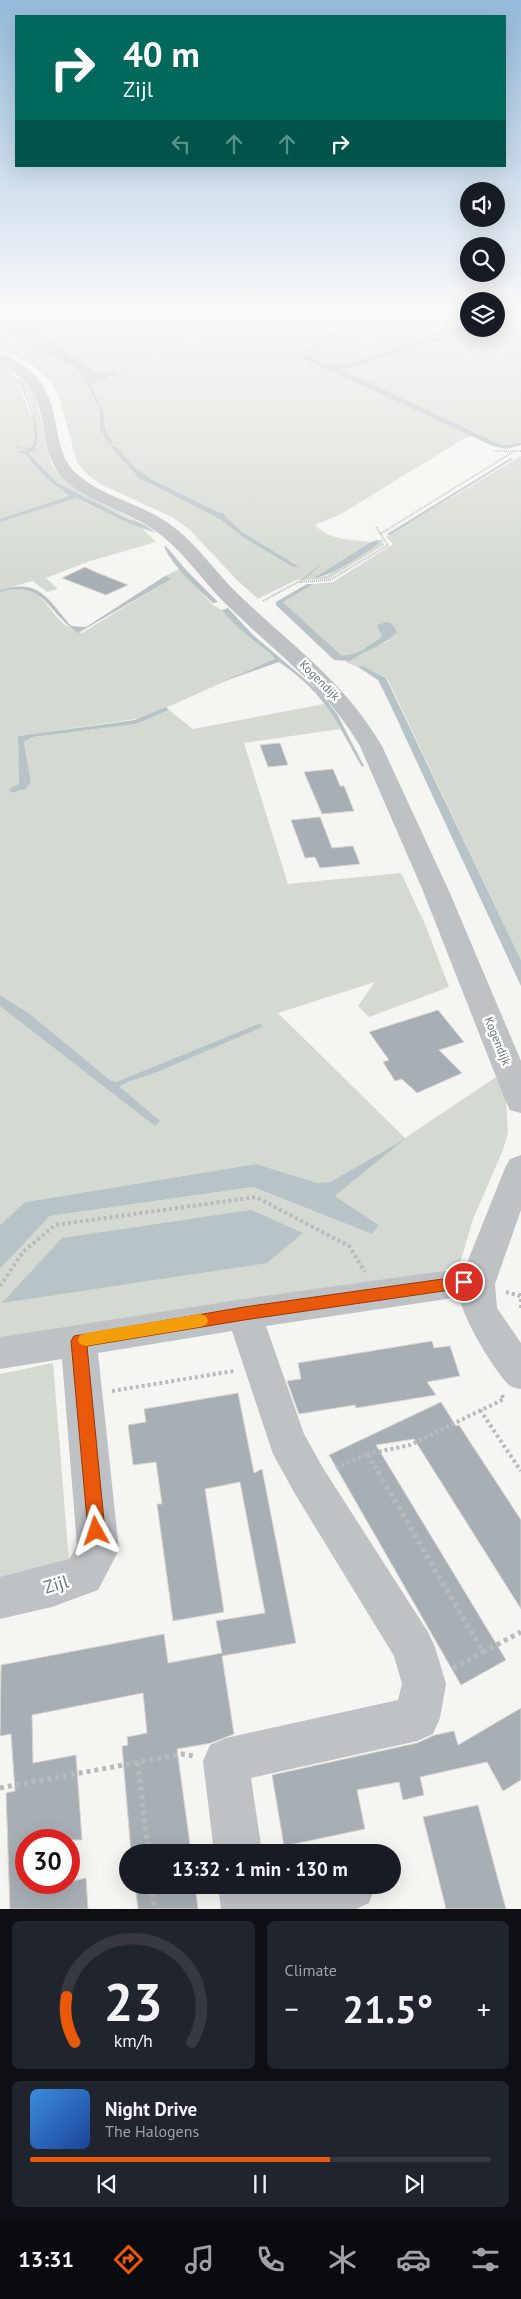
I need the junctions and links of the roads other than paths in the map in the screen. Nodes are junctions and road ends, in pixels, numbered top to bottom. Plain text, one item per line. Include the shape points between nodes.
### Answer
1 (44, 400) edge
2 (521, 1102) edge
3 (521, 1168) edge
4 (477, 1284) junction
5 (244, 1314) junction
6 (79, 1341) junction
7 (0, 1353) edge
8 (510, 1382) edge
9 (0, 1598) edge
10 (237, 1844) edge
11 (243, 1894) edge
12 (313, 1894) edge

1 - 2 street, Kogendijk via 63,469 98,496 162,527 240,607 332,690 366,736 436,891
3 - 4 street
4 - 5 street via 464,1282
4 - 8 street via 482,1316
5 - 6 street
5 - 10 street via 287,1441 413,1646 424,1684 417,1718 226,1760
6 - 7 street
6 - 9 street, Zijl via 98,1550 83,1575
11 - 12 street via 245,1908

